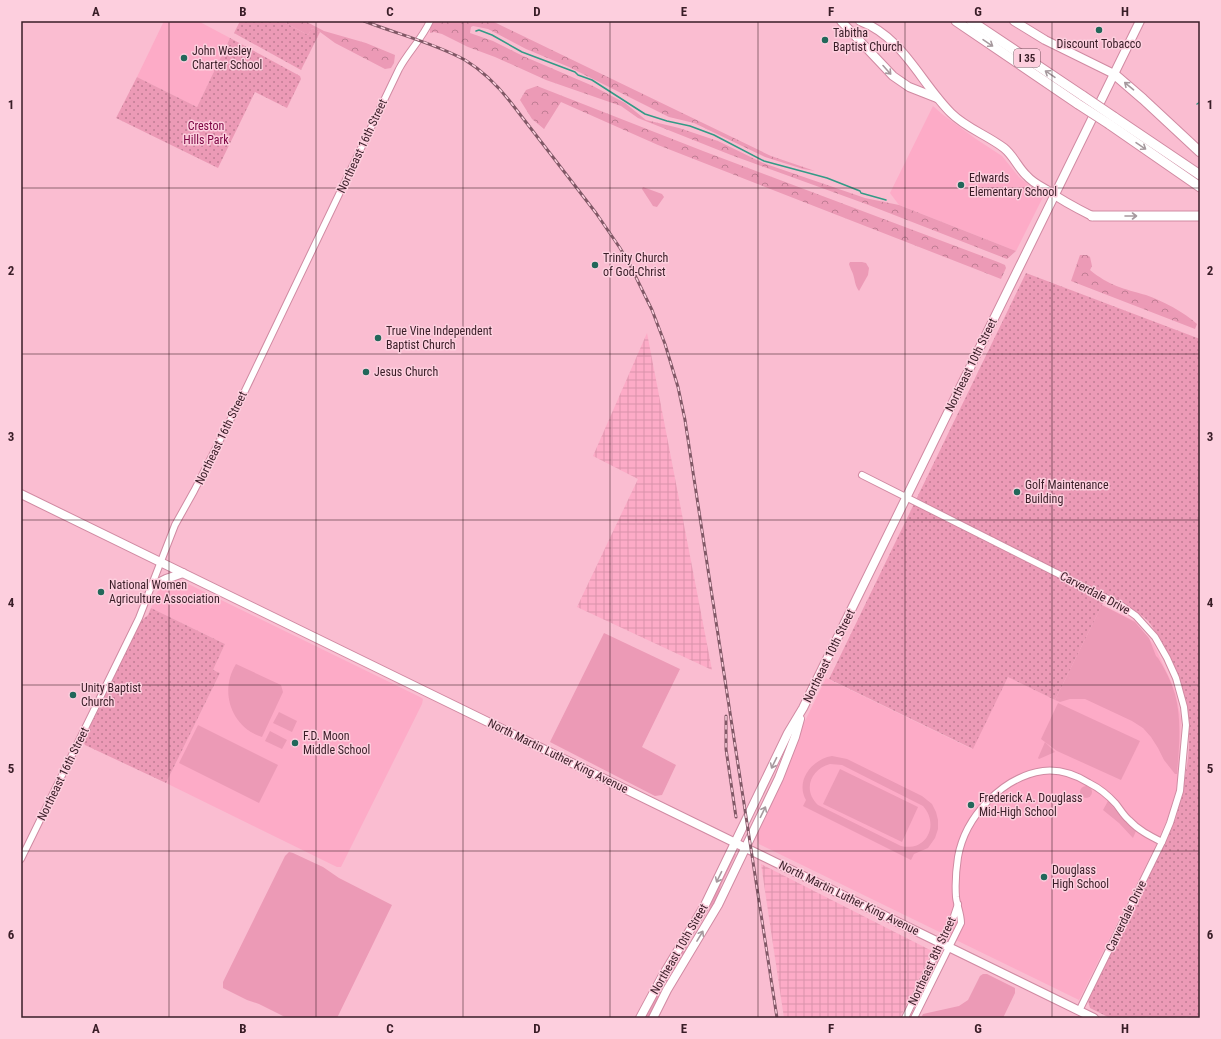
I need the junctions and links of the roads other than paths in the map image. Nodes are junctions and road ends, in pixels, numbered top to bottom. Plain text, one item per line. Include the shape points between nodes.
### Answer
1 (430, 21) edge
2 (841, 21) edge
3 (860, 21) edge
4 (956, 21) edge
5 (971, 21) edge
6 (1014, 21) edge
7 (1140, 21) edge
8 (1114, 74) junction
9 (937, 99) junction
10 (1080, 100) junction
11 (1111, 120) junction
12 (1200, 152) edge
13 (1200, 175) edge
14 (1200, 186) edge
15 (1054, 196) junction
16 (1092, 216) joint
17 (1200, 216) edge
18 (862, 475) dead end
19 (21, 494) edge
20 (906, 497) junction
21 (161, 562) junction
22 (182, 573) junction
23 (152, 586) junction
24 (803, 708) junction
25 (736, 842) junction
26 (1162, 842) junction
27 (746, 847) junction
28 (21, 859) edge
29 (958, 904) junction
30 (941, 943) junction
31 (949, 947) junction
32 (1079, 1010) junction
33 (640, 1018) edge
34 (652, 1018) edge
35 (905, 1018) edge
36 (914, 1018) edge
37 (1094, 1018) edge

1 - 21 street, Northeast 16th Street via 390,87 237,406 175,525
2 -> 9 main road via 893,76 909,87
3 - 9 main road via 878,29 887,37 925,79
4 -> 10 highway, I 35
10 -> 5 highway, I 35
6 - 8 main road via 1045,40
7 - 8 main road, Northeast 10th Street
12 -> 8 highway
8 - 15 main road, Northeast 10th Street
9 - 15 main road via 960,121 1005,149 1026,176
10 - 11 highway, I 35, bridge
11 - 13 highway, I 35
11 -> 14 highway, I 35
15 - 16 main road
15 - 20 main road, Northeast 10th Street
16 -> 17 highway
18 - 20 street, Carverdale Drive
19 - 21 main road, North Martin Luther King Avenue
20 - 24 main road, Northeast 10th Street
20 - 26 street, Carverdale Drive via 1122,606 1136,616 1155,637 1176,678 1182,696 1186,725 1180,791
21 - 22 main road, North Martin Luther King Avenue
21 - 23 street, Northeast 16th Street
22 - 23 main road
22 - 25 main road, North Martin Luther King Avenue
23 - 28 street, Northeast 16th Street via 139,618
24 -> 25 main road, Northeast 10th Street
27 -> 24 main road, Northeast 10th Street via 780,778
25 - 27 main road, North Martin Luther King Avenue
25 -> 33 main road, Northeast 10th Street via 700,915
26 - 29 street, Northeast 8th Street via 1135,826 1108,796 1090,783 1056,771 1034,773 1000,790 971,823 960,847 955,880
26 - 32 street, Carverdale Drive
27 - 30 main road, North Martin Luther King Avenue
34 -> 27 main road, Northeast 10th Street via 714,914
29 - 30 street, Northeast 8th Street
29 - 31 street, Northeast 8th Street via 961,923
30 - 31 main road, North Martin Luther King Avenue
30 - 35 street, Northeast 8th Street
31 - 32 main road, North Martin Luther King Avenue
31 - 36 street, Northeast 8th Street
32 - 37 main road, North Martin Luther King Avenue

